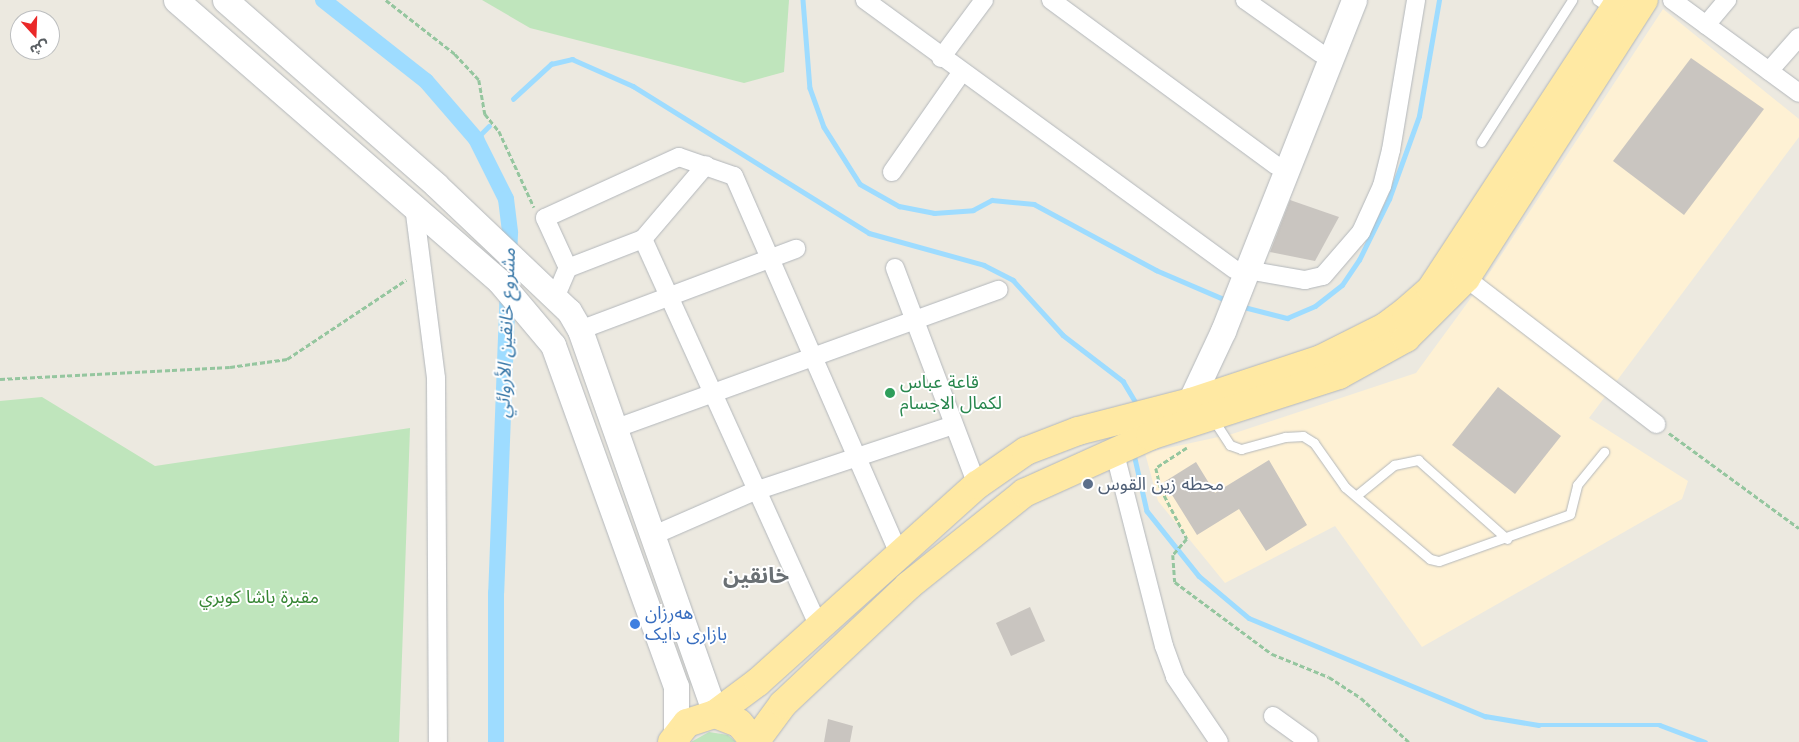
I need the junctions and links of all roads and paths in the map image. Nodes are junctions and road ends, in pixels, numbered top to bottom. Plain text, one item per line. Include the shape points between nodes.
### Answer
1 (176, 0) edge
2 (225, 0) edge
3 (386, 0) edge
4 (866, 0) edge
5 (984, 0) edge
6 (1052, 0) edge
7 (1245, 0) edge
8 (1341, 0) edge
9 (1354, 0) edge
10 (1416, 0) edge
11 (1572, 0) edge
12 (1644, 0) edge
13 (1672, 0) edge
14 (1727, 0) edge
15 (1610, 3) edge
16 (1706, 25) junction
17 (1799, 37) edge
18 (1320, 53) junction
19 (941, 58) junction
20 (1769, 71) junction
21 (962, 73) junction
22 (1799, 93) edge
23 (1480, 142) dead end
24 (706, 165) junction
25 (1276, 165) junction
26 (892, 172) dead end
27 (414, 206) junction
28 (545, 218) junction
29 (643, 239) junction
30 (796, 249) dead end
31 (770, 258) junction
32 (568, 268) junction
33 (895, 268) dead end
34 (426, 270) junction
35 (1239, 274) junction
36 (1466, 278) junction
37 (999, 290) dead end
38 (669, 297) junction
39 (555, 298) junction
40 (914, 320) junction
41 (580, 330) junction
42 (553, 345) junction
43 (812, 357) junction
44 (0, 379) edge
45 (711, 394) junction
46 (1161, 424) junction
47 (1656, 424) joint
48 (953, 425) junction
49 (614, 429) junction
50 (1604, 452) dead end
51 (854, 456) junction
52 (1004, 465) junction
53 (977, 485) junction
54 (755, 491) junction
55 (1024, 493) junction
56 (1357, 495) junction
57 (1799, 528) edge
58 (652, 536) junction
59 (1507, 539) junction
60 (892, 559) junction
61 (908, 586) junction
62 (820, 627) junction
63 (716, 714) junction
64 (1273, 716) dead end
65 (674, 738) edge
66 (438, 742) edge
67 (755, 742) edge
68 (1219, 742) edge
69 (1309, 742) edge
70 (1409, 742) edge

1 - 27 main road
2 - 39 main road
3 - 28 path via 455,54 479,80 485,114 503,138 536,212
4 - 19 street
5 - 19 street
6 - 25 street
7 - 18 street
8 - 18 main road
9 - 35 main road
10 - 35 street via 1391,150 1382,186 1361,232 1323,276 1305,280
11 - 23 lane
12 - 36 main road
13 - 16 street
14 - 16 street
15 - 46 main road via 1431,289 1385,327 1321,359
16 - 20 street
17 - 20 street
18 - 25 main road
19 - 21 street
20 - 22 street
21 - 26 street
21 - 35 street
24 - 28 street via 679,157
24 - 29 street
24 - 31 street via 734,176
25 - 35 main road
27 - 34 street
27 - 42 main road via 508,290
28 - 32 street
29 - 32 street
29 - 38 street
30 - 31 street
31 - 38 street
31 - 43 street
32 - 39 street
33 - 40 street
34 - 44 path via 375,297 287,359 230,367
34 - 66 street via 436,378
35 - 46 main road via 1217,328
36 - 46 main road via 1424,323 1389,350 1308,387
36 - 47 street
37 - 40 street
38 - 41 street
38 - 45 street
39 - 41 main road
40 - 43 street
40 - 48 street
41 - 42 main road
41 - 49 main road
42 - 65 main road via 676,686
43 - 45 street
43 - 51 street
45 - 49 street
45 - 54 street
46 - 52 main road via 1048,442
46 - 55 main road
46 - 56 lane via 1241,449 1285,437 1308,440 1345,487
46 - 68 street via 1166,654 1175,677
46 - 70 path via 1196,442 1156,468 1161,488 1187,539 1172,555 1175,582 1272,654 1329,677 1361,698
47 - 57 path
48 - 51 street
48 - 53 street
49 - 58 main road
50 - 59 lane via 1577,485 1570,514
51 - 54 street
51 - 60 street
52 - 53 main road
52 - 55 main road
53 - 60 main road
54 - 58 street
54 - 62 street
55 - 61 main road
56 - 59 lane via 1430,559 1439,561
56 - 59 lane via 1394,465 1418,460
58 - 63 main road
60 - 61 main road
60 - 62 main road
61 - 67 main road via 783,704
62 - 63 main road
63 - 65 main road via 687,723
63 - 67 main road via 739,723
64 - 69 street

